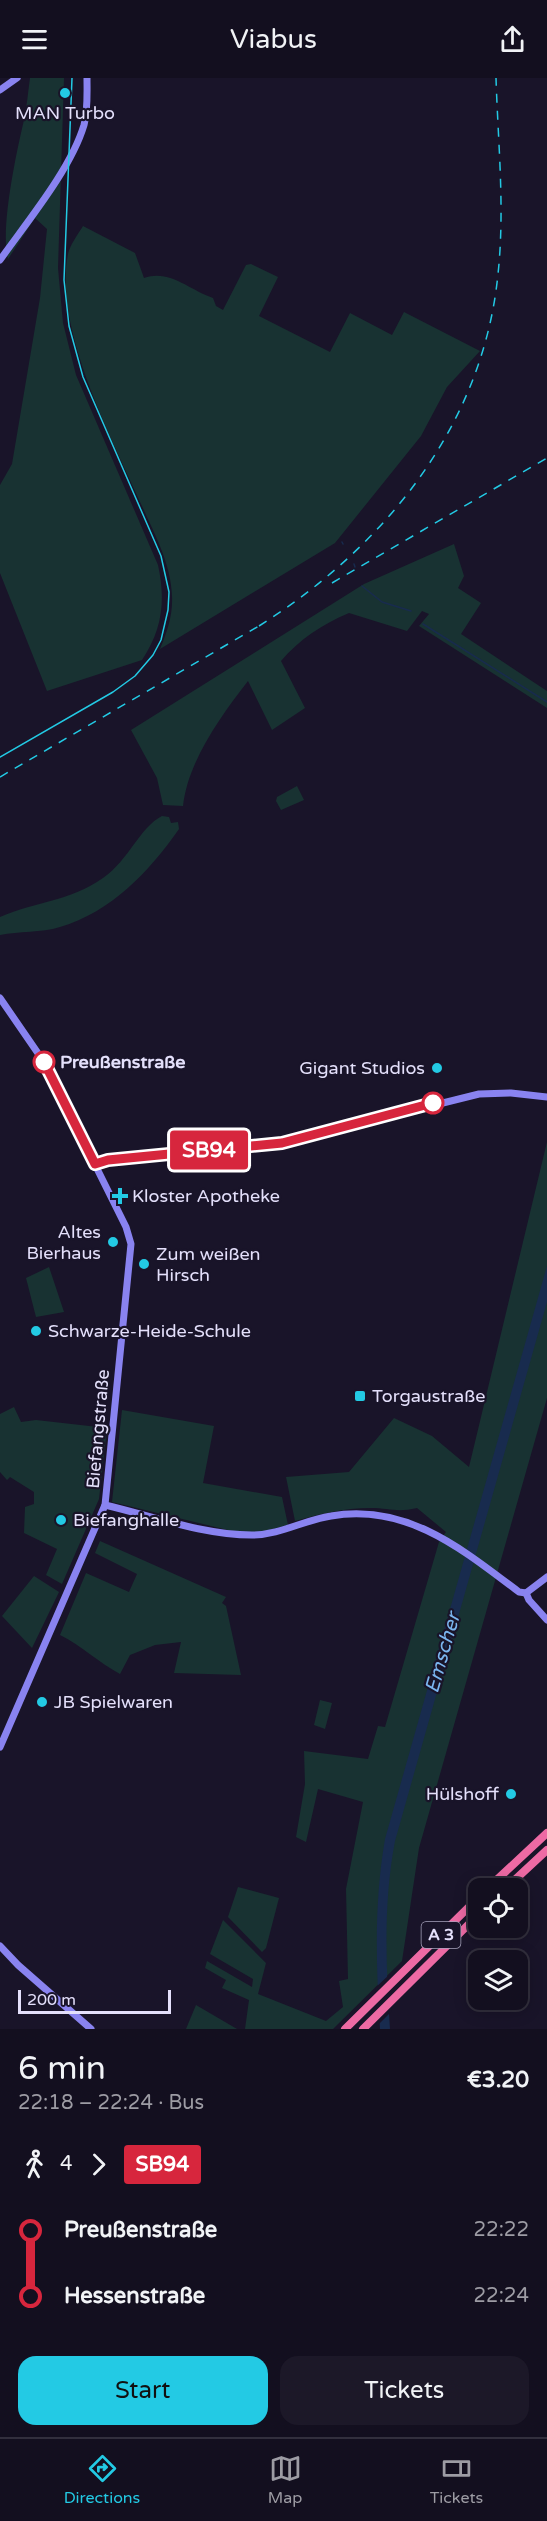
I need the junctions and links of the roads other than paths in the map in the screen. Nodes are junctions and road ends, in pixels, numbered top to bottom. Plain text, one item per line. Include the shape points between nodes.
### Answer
1 (17, 78) edge
2 (87, 78) edge
3 (0, 90) edge
4 (0, 260) edge
5 (0, 998) edge
6 (547, 1097) edge
7 (95, 1164) junction
8 (105, 1505) junction
9 (547, 1577) edge
10 (526, 1593) junction
11 (547, 1620) edge
12 (0, 1747) edge
13 (547, 1833) edge
14 (547, 1850) edge
15 (499, 1878) edge
16 (517, 1878) edge
17 (468, 1908) edge
18 (468, 1925) edge
19 (0, 1946) edge
20 (364, 2028) edge
21 (91, 2029) edge
22 (345, 2029) edge

1 - 3 main road
2 - 4 main road via 86,114 76,145
5 - 7 main road via 44,1062
6 - 7 main road via 479,1094 282,1143
7 - 8 main road, Biefangstraße via 129,1236 127,1294
8 - 10 main road via 233,1534 278,1532 346,1514 374,1514 408,1521 437,1533 519,1592
8 - 12 main road, Biefangstraße
9 - 10 main road
10 - 11 main road
13 - 15 highway
14 - 16 highway
17 - 22 highway, A 3
18 - 20 highway, A 3
19 - 21 main road

